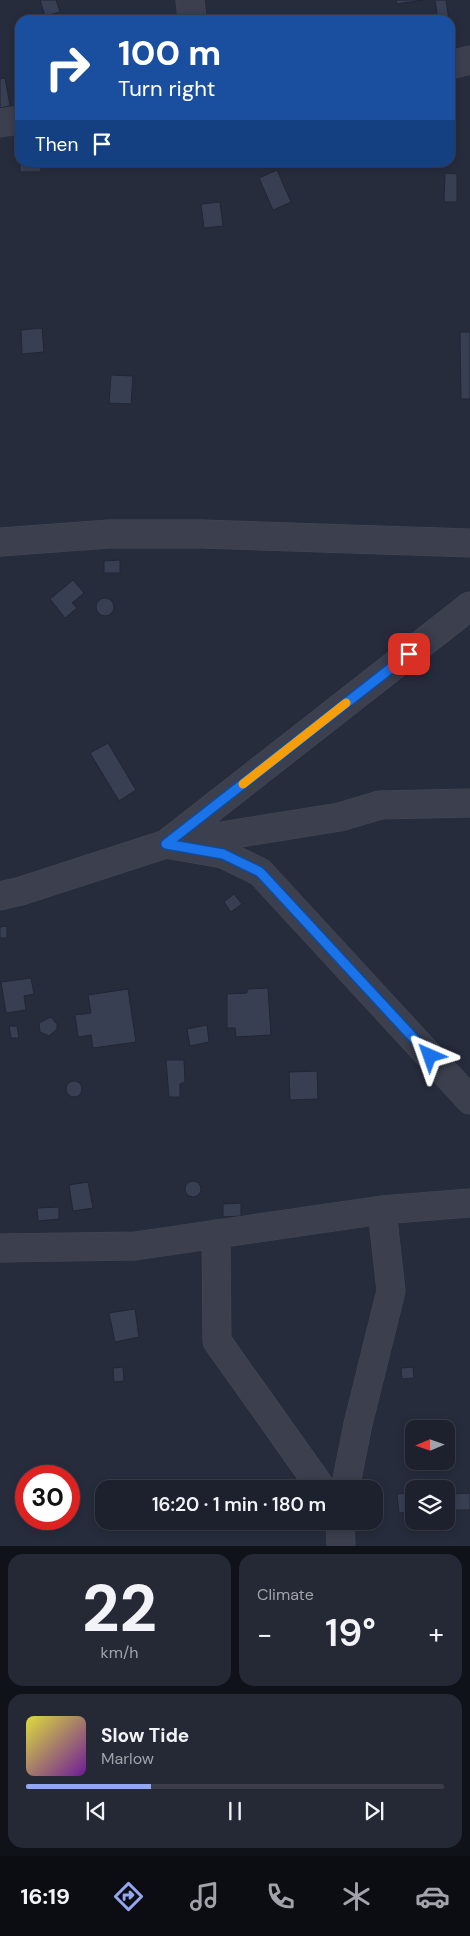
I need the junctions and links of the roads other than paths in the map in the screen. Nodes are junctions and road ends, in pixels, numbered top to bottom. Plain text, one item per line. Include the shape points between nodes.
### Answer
1 (190, 0) edge
2 (192, 15) edge
3 (470, 60) edge
4 (455, 64) edge
5 (15, 121) edge
6 (0, 123) edge
7 (0, 542) edge
8 (470, 544) edge
9 (470, 606) edge
10 (470, 804) edge
11 (166, 844) junction
12 (0, 896) edge
13 (470, 1100) edge
14 (470, 1203) edge
15 (382, 1210) junction
16 (216, 1234) junction
17 (0, 1248) edge
18 (316, 1480) edge
19 (347, 1480) edge
20 (340, 1530) edge
21 (341, 1546) edge

1 - 2 street
3 - 4 street
5 - 6 street
7 - 8 street via 109,534 201,534
9 - 11 street
10 - 11 street via 380,805 340,817
11 - 12 street
11 - 13 street via 223,854 260,872
14 - 15 street
15 - 16 street
15 - 19 street via 391,1292
16 - 17 street via 135,1246
16 - 18 street via 217,1341
20 - 21 street

